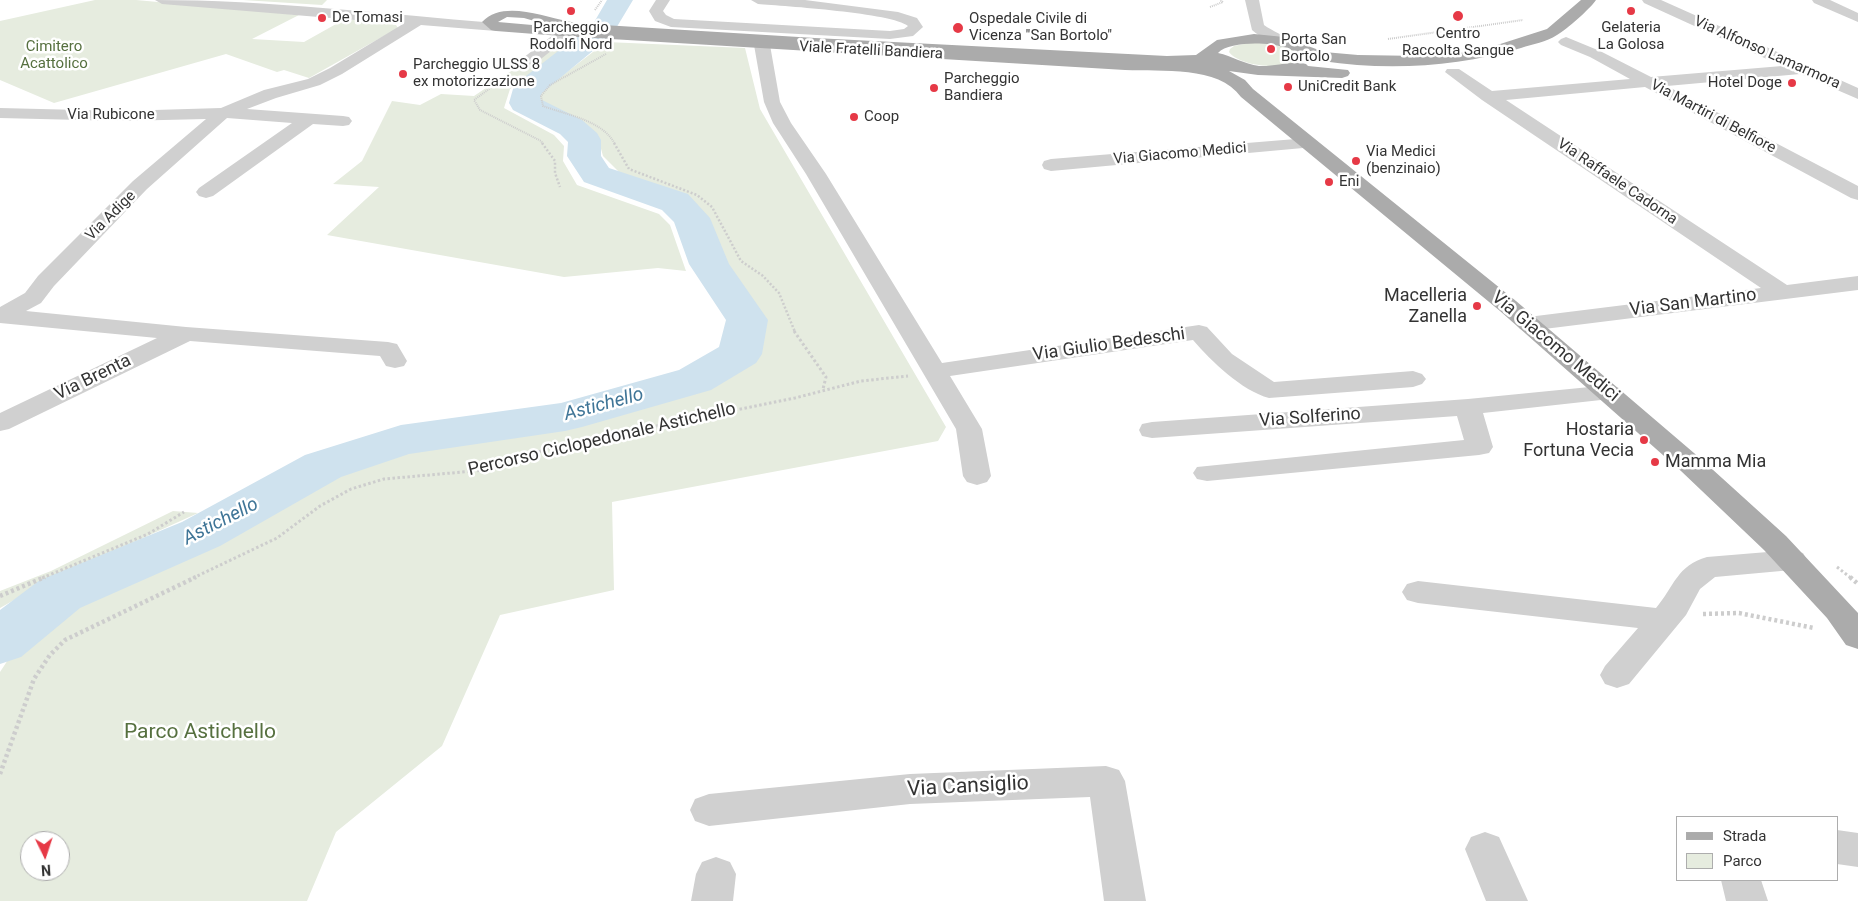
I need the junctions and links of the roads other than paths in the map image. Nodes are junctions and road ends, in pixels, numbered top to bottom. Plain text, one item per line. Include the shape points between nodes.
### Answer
1 (162, 0) edge
2 (518, 0) edge
3 (525, 0) edge
4 (663, 0) edge
5 (758, 0) edge
6 (1252, 0) edge
7 (1649, 0) edge
8 (1818, 0) edge
9 (1595, 4) edge
10 (535, 15) junction
11 (1858, 18) edge
12 (427, 21) junction
13 (497, 23) junction
14 (1257, 27) junction
15 (578, 31) junction
16 (616, 39) junction
17 (1230, 40) junction
18 (1284, 42) junction
19 (1566, 42) junction
20 (762, 45) junction
21 (1212, 49) junction
22 (1308, 52) junction
23 (1543, 53) dead end
24 (1501, 65) dead end
25 (1235, 66) junction
26 (521, 67) road end
27 (1185, 68) junction
28 (1802, 69) junction
29 (1277, 70) junction
30 (1452, 72) junction
31 (1648, 82) junction
32 (1250, 93) junction
33 (1858, 94) edge
34 (1488, 96) junction
35 (0, 113) edge
36 (223, 113) junction
37 (308, 120) junction
38 (343, 121) dead end
39 (1308, 143) junction
40 (1051, 165) dead end
41 (206, 192) dead end
42 (1858, 194) edge
43 (1858, 284) edge
44 (1782, 292) junction
45 (1, 316) edge
46 (1528, 324) junction
47 (186, 334) junction
48 (395, 361) dead end
49 (935, 371) junction
50 (1413, 379) dead end
51 (1610, 393) junction
52 (1468, 407) junction
53 (0, 423) edge
54 (1152, 430) dead end
55 (1207, 473) dead end
56 (977, 476) dead end
57 (1792, 560) junction
58 (1418, 592) dead end
59 (1669, 613) junction
60 (1857, 633) edge
61 (1617, 675) dead end
62 (709, 810) dead end
63 (1838, 847) edge
64 (1485, 849) dead end
65 (1858, 850) edge
66 (1741, 881) edge
67 (1126, 901) edge
68 (1507, 901) edge
69 (1747, 901) edge

1 - 12 street, Viale Fratelli Bandiera via 395,12
2 - 13 main road
3 - 10 main road
4 - 5 street via 656,12 660,18 671,22 890,35 908,33 916,27 912,21 898,16
6 - 14 street
7 - 28 street, Via Alfonso Lamarmora
8 - 11 street
9 - 19 main road via 1584,24
9 - 22 main road via 1541,37 1471,56 1397,62 1337,58
10 - 13 main road, Viale Fratelli Bandiera via 539,19 532,24
10 - 15 main road, Viale Fratelli Bandiera
12 - 13 street, Viale Fratelli Bandiera
12 - 36 street, Via Adige via 314,82 247,102
13 - 15 main road, Viale Fratelli Bandiera
14 - 17 street
14 - 18 street
15 - 16 main road, Viale Fratelli Bandiera
15 - 26 street
16 - 20 main road, Viale Fratelli Bandiera
16 - 21 main road, Viale Fratelli Bandiera via 1167,61 1198,60 1206,57
17 - 18 main road
17 - 21 main road, Viale Fratelli Bandiera
18 - 22 main road
19 - 23 main road
19 - 31 street, Via Martiri di Belfiore
20 - 27 main road, Viale Fratelli Bandiera
20 - 49 street via 772,102 782,123
21 - 25 main road via 1216,58
22 - 29 main road via 1310,60 1307,64
24 - 30 main road
25 - 27 main road, Viale Fratelli Bandiera
25 - 29 main road
25 - 32 main road, Via Giacomo Medici
27 - 32 main road, Via Giacomo Medici via 1224,74
28 - 31 street
28 - 33 street, Via Alfonso Lamarmora
29 - 30 main road via 1381,74
29 - 32 main road via 1260,81
30 - 34 street, Via Raffaele Cadorna
31 - 34 street
31 - 42 street, Via Martiri di Belfiore
32 - 39 main road, Via Giacomo Medici
34 - 44 street, Via Raffaele Cadorna
35 - 36 street, Via Rubicone via 121,116
36 - 37 street
36 - 45 street, Via Adige via 140,186 33,298
37 - 38 street
37 - 41 street
39 - 40 street, Via Giacomo Medici
39 - 46 main road, Via Giacomo Medici
43 - 44 street, Via San Martino
44 - 46 street, Via San Martino
45 - 47 street, Via Brenta
46 - 51 main road, Via Giacomo Medici
47 - 48 street, Via Brenta via 388,349
47 - 53 street, Via Brenta
49 - 50 street, Via Giulio Bedeschi via 1199,332 1223,359 1269,390
49 - 56 street via 969,429
51 - 52 street, Via Solferino
51 - 57 main road, Via Giacomo Medici
52 - 54 street, Via Solferino
52 - 55 street via 1479,447
57 - 59 street via 1707,567 1688,583
57 - 60 main road, Via Giacomo Medici
58 - 59 street
59 - 61 street
62 - 67 street, Via Cansiglio via 910,789 1106,781
63 - 65 street
64 - 68 street
66 - 69 street

